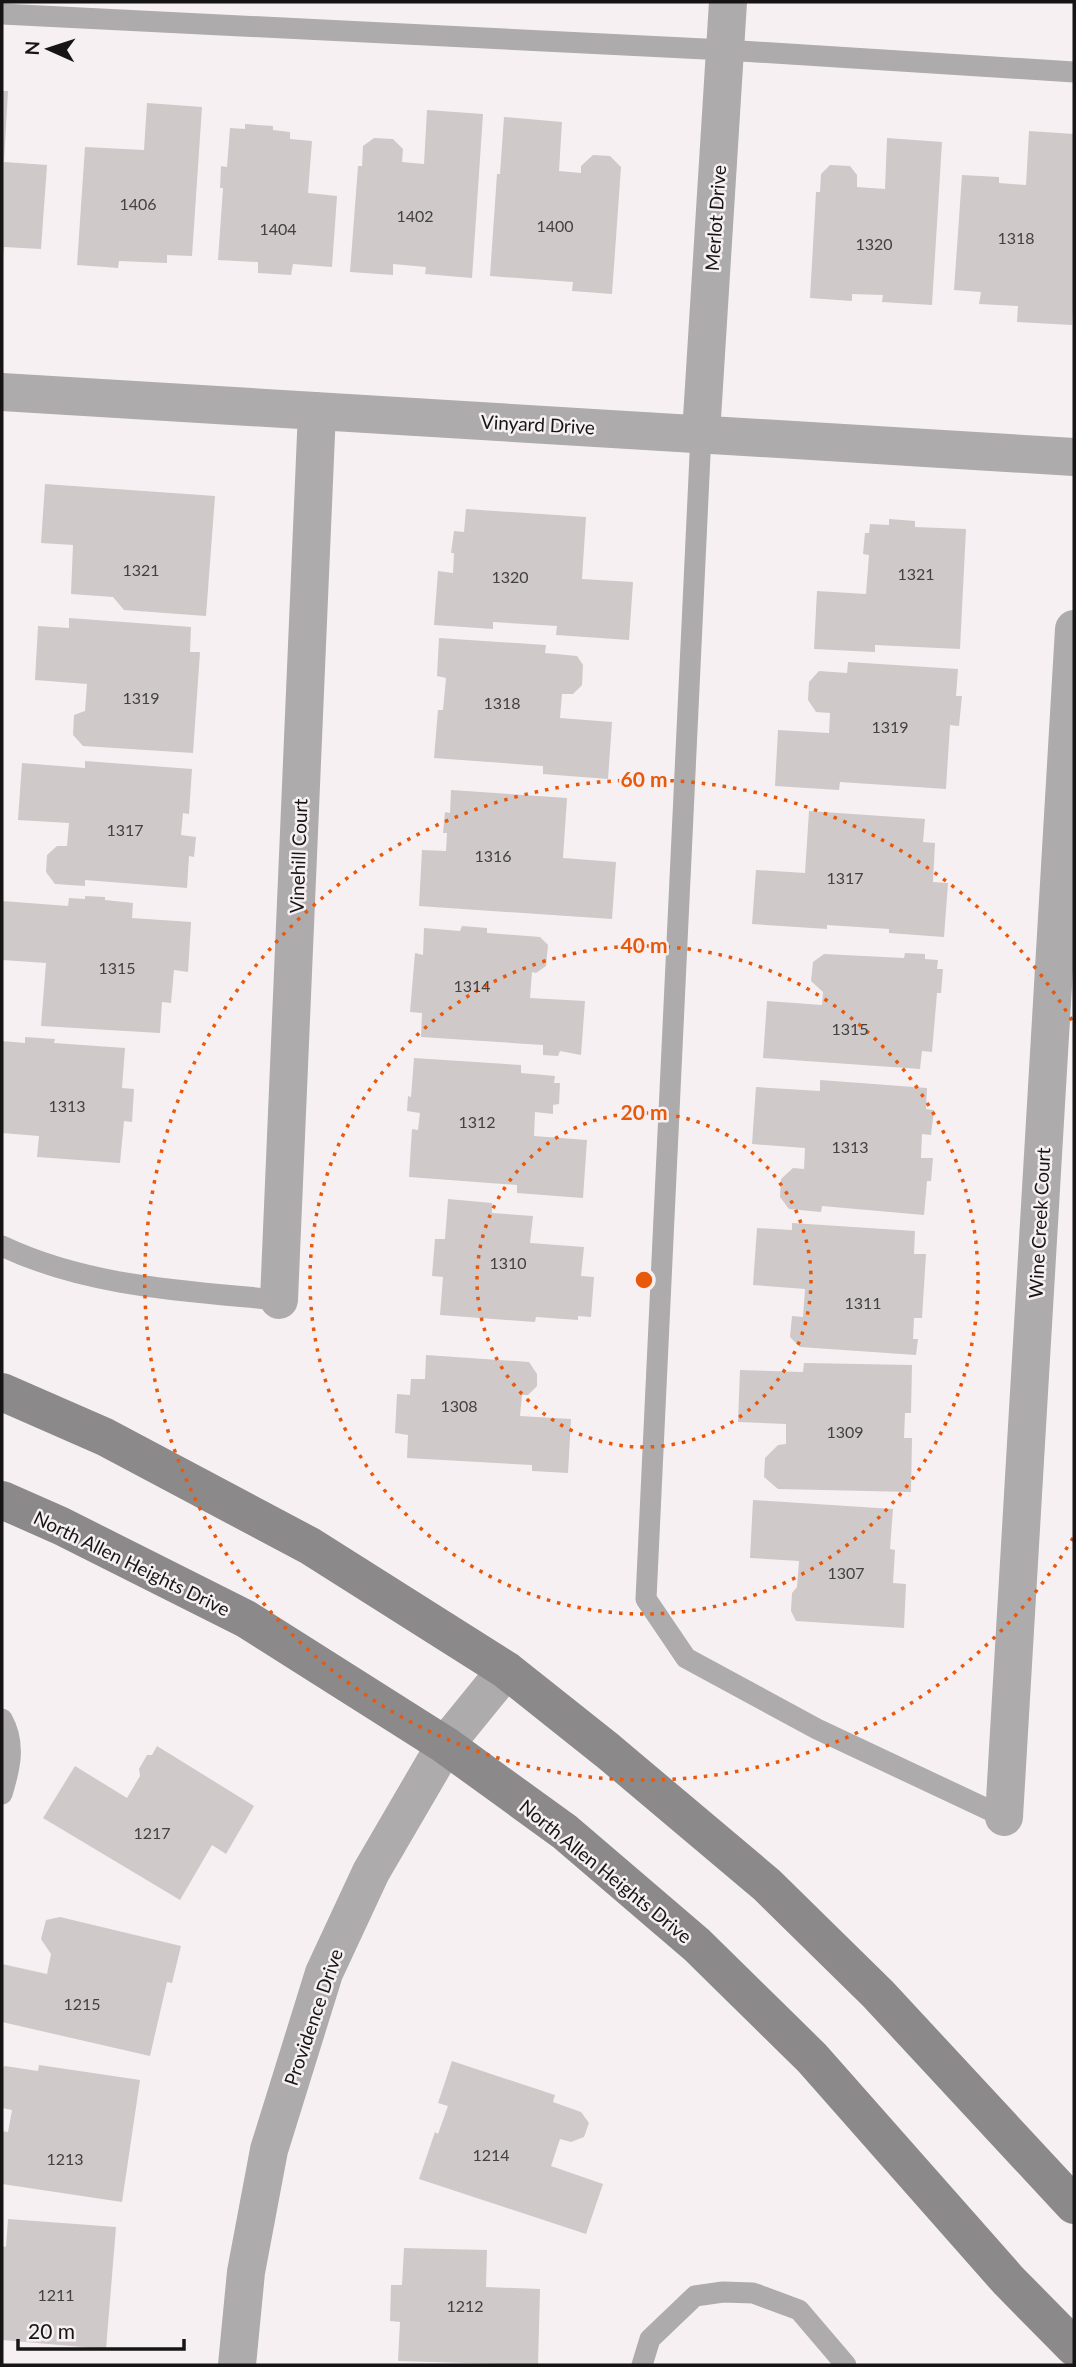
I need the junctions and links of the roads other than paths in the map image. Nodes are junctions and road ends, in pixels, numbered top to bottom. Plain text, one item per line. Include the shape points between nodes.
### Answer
1 (728, 2) edge
2 (2, 14) edge
3 (725, 50) junction
4 (1074, 72) edge
5 (2, 392) edge
6 (317, 411) junction
7 (701, 434) junction
8 (1074, 457) edge
9 (1074, 629) edge
10 (2, 1247) edge
11 (279, 1300) joint
12 (2, 1392) edge
13 (2, 1500) edge
14 (506, 1670) junction
15 (2, 1719) edge
16 (444, 1745) junction
17 (2, 1794) edge
18 (1004, 1816) joint
19 (1074, 2206) edge
20 (1074, 2347) edge
21 (237, 2365) edge
22 (642, 2365) edge
23 (846, 2365) edge

1 - 3 street, Merlot Drive
2 - 3 lane
3 - 4 lane
3 - 7 street, Merlot Drive
5 - 6 street, Vinyard Drive
6 - 7 street, Vinyard Drive
6 - 11 street, Vinehill Court
7 - 8 street, Vinyard Drive
7 - 18 lane via 646,1599 686,1658 817,1729
9 - 18 street, Wine Creek Court
10 - 11 lane via 34,1261 136,1286
12 - 14 main road via 105,1437 310,1546
13 - 16 main road, North Allen Heights Drive via 246,1619
14 - 16 street, Providence Drive
14 - 19 main road via 767,1885 878,1994
15 - 17 lane via 11,1766
16 - 20 main road, North Allen Heights Drive via 565,1832 697,1945 812,2058 1008,2280
16 - 21 street, Providence Drive via 371,1872 324,1973 269,2151 246,2272
22 - 23 lane via 650,2339 695,2296 723,2292 753,2293 799,2310

